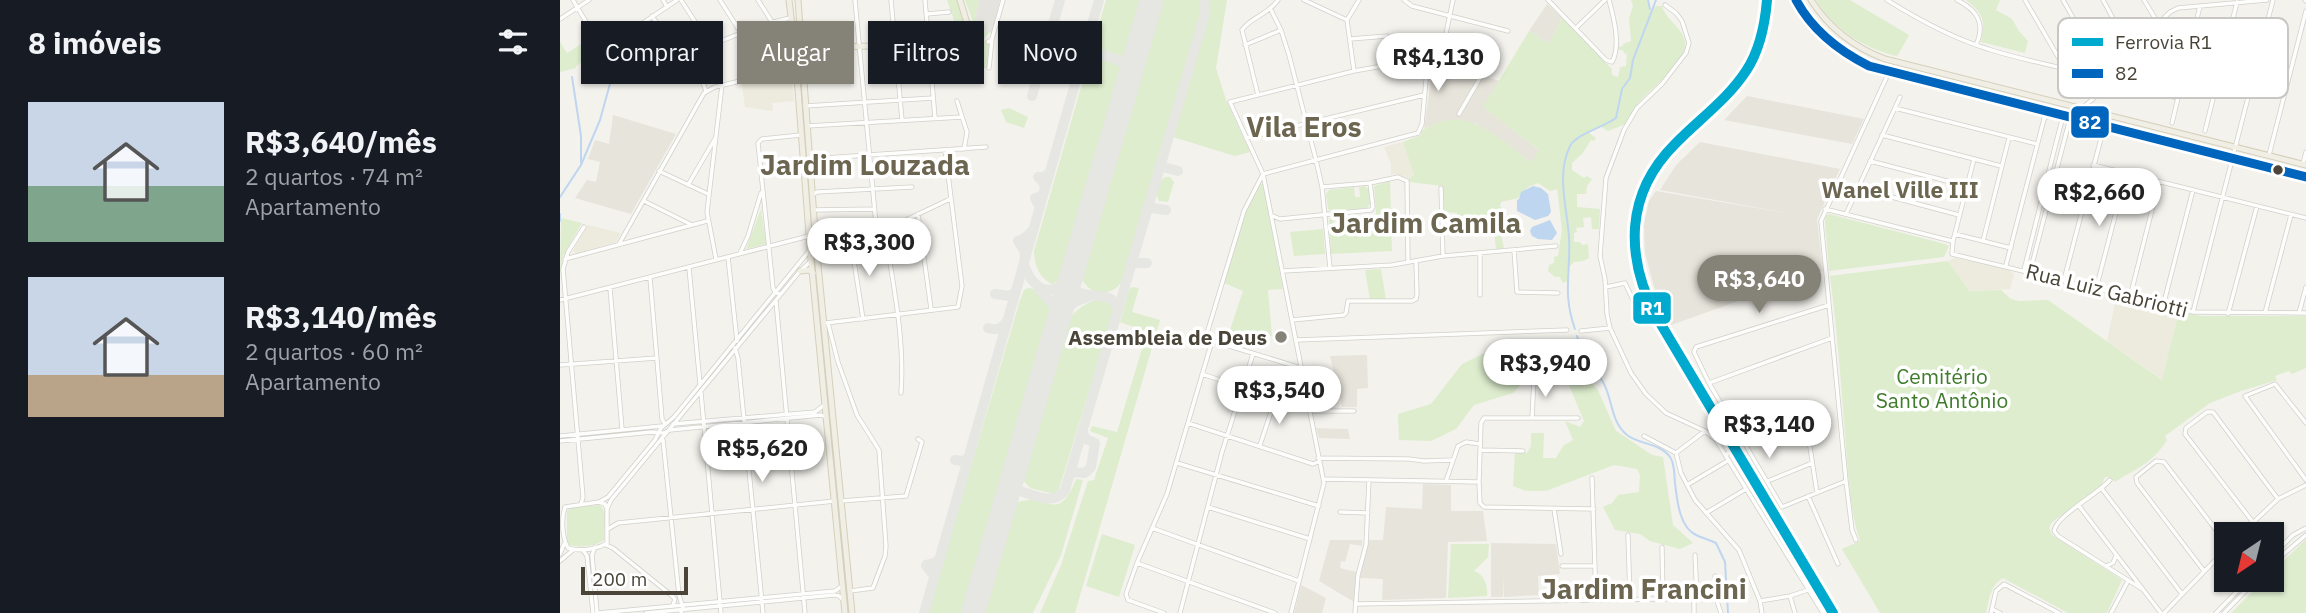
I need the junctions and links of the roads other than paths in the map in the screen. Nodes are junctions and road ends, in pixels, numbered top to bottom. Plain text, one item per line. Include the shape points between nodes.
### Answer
1 (573, 0) edge
2 (590, 0) edge
3 (663, 0) edge
4 (679, 0) edge
5 (720, 0) edge
6 (758, 0) edge
7 (799, 0) edge
8 (855, 0) edge
9 (891, 0) edge
10 (925, 0) edge
11 (960, 0) edge
12 (1003, 0) edge
13 (1278, 0) edge
14 (1304, 0) edge
15 (1359, 0) edge
16 (1404, 0) edge
17 (1453, 0) edge
18 (1607, 0) edge
19 (1796, 0) edge
20 (1811, 0) edge
21 (1887, 0) edge
22 (1957, 0) edge
23 (2025, 0) edge
24 (2063, 0) edge
25 (2103, 0) edge
26 (2144, 0) edge
27 (2265, 0) edge
28 (2273, 0) edge
29 (1311, 1) edge
30 (1550, 1) edge
31 (2237, 2) junction
32 (789, 3) edge
33 (1665, 5) dead end
34 (2200, 6) junction
35 (667, 7) junction
36 (577, 8) junction
37 (2271, 8) junction
38 (1271, 10) junction
39 (2306, 11) edge
40 (949, 12) dead end
41 (2169, 12) junction
42 (2151, 13) junction
43 (927, 14) junction
44 (652, 16) junction
45 (1450, 16) junction
46 (792, 18) junction
47 (2073, 18) edge
48 (2113, 18) edge
49 (2154, 18) edge
50 (2163, 18) edge
51 (2197, 18) edge
52 (2233, 18) edge
53 (2269, 18) edge
54 (560, 19) edge
55 (1347, 20) junction
56 (585, 21) edge
57 (645, 21) edge
58 (655, 21) edge
59 (694, 21) edge
60 (771, 21) edge
61 (777, 21) edge
62 (792, 21) edge
63 (800, 21) edge
64 (892, 21) edge
65 (927, 21) edge
66 (967, 21) edge
67 (737, 27) edge
68 (1576, 28) junction
69 (1281, 30) junction
70 (1508, 30) dead end
71 (1387, 36) dead end
72 (1350, 39) junction
73 (1976, 45) junction
74 (868, 46) edge
75 (1245, 46) junction
76 (854, 47) edge
77 (859, 47) junction
78 (2053, 50) junction
79 (2054, 57) junction
80 (1885, 59) junction
81 (2046, 63) junction
82 (2057, 64) junction
83 (1439, 67) dead end
84 (989, 68) dead end
85 (1354, 71) junction
86 (1889, 72) junction
87 (1480, 78) dead end
88 (737, 82) edge
89 (2288, 82) edge
90 (703, 84) edge
91 (796, 84) edge
92 (803, 84) edge
93 (898, 84) edge
94 (932, 84) edge
95 (722, 85) junction
96 (1296, 85) junction
97 (706, 91) junction
98 (1425, 94) junction
99 (1258, 95) junction
100 (933, 97) junction
101 (1900, 97) dead end
102 (2174, 98) edge
103 (2213, 98) edge
104 (2249, 98) edge
105 (2284, 98) edge
106 (2093, 99) joint
107 (2178, 99) joint
108 (900, 100) junction
109 (957, 101) dead end
110 (864, 102) junction
111 (805, 106) junction
112 (2075, 106) junction
113 (1895, 108) junction
114 (2082, 108) junction
115 (2043, 111) junction
116 (2096, 111) junction
117 (2051, 113) junction
118 (1459, 114) dead end
119 (2059, 115) junction
120 (962, 117) junction
121 (935, 118) junction
122 (2073, 118) junction
123 (2044, 119) junction
124 (902, 120) junction
125 (866, 123) junction
126 (1306, 123) junction
127 (2172, 123) junction
128 (807, 126) junction
129 (2105, 126) junction
130 (2166, 129) junction
131 (2174, 131) junction
132 (2205, 131) junction
133 (717, 135) junction
134 (801, 135) junction
135 (1882, 135) junction
136 (2009, 137) junction
137 (1246, 138) junction
138 (2200, 138) junction
139 (2208, 140) junction
140 (2037, 144) junction
141 (986, 147) dead end
142 (2055, 147) junction
143 (2237, 147) junction
144 (964, 149) junction
145 (2062, 149) junction
146 (944, 150) junction
147 (2306, 152) edge
148 (869, 155) junction
149 (2269, 156) junction
150 (2234, 158) junction
151 (809, 159) junction
152 (1974, 159) junction
153 (1870, 161) junction
154 (1315, 162) junction
155 (2093, 165) junction
156 (2304, 165) edge
157 (2001, 166) junction
158 (659, 172) junction
159 (1263, 174) junction
160 (2126, 174) junction
161 (2306, 177) edge
162 (2159, 182) junction
163 (1370, 183) junction
164 (688, 185) junction
165 (1966, 186) junction
166 (912, 187) dead end
167 (1322, 187) junction
168 (762, 188) junction
169 (1441, 188) dead end
170 (1858, 188) junction
171 (872, 190) junction
172 (2193, 190) junction
173 (709, 194) junction
174 (809, 197) junction
175 (2223, 198) junction
176 (950, 200) junction
177 (643, 201) junction
178 (2257, 206) junction
179 (756, 207) junction
180 (764, 207) junction
181 (874, 209) junction
182 (1825, 209) junction
183 (814, 210) junction
184 (918, 214) junction
185 (1846, 214) junction
186 (1272, 215) junction
187 (1326, 215) junction
188 (1959, 215) junction
189 (2291, 215) junction
190 (2306, 218) edge
191 (1280, 219) junction
192 (707, 221) junction
193 (692, 225) junction
194 (584, 227) dead end
195 (1274, 228) junction
196 (885, 231) junction
197 (1955, 234) junction
198 (877, 235) junction
199 (809, 236) junction
200 (1983, 241) junction
201 (850, 242) junction
202 (1953, 242) junction
203 (619, 244) junction
204 (816, 244) junction
205 (769, 246) junction
206 (1556, 246) dead end
207 (2011, 248) junction
208 (810, 250) junction
209 (1514, 250) junction
210 (740, 253) junction
211 (1480, 253) junction
212 (817, 255) junction
213 (728, 257) junction
214 (1443, 257) junction
215 (565, 259) junction
216 (716, 260) junction
217 (811, 260) junction
218 (1408, 262) junction
219 (1416, 262) junction
220 (2006, 265) junction
221 (689, 268) junction
222 (1330, 268) junction
223 (2024, 270) junction
224 (800, 271) junction
225 (1283, 271) junction
226 (2030, 272) junction
227 (813, 273) junction
228 (650, 278) junction
229 (2064, 281) junction
230 (2306, 287) edge
231 (610, 288) junction
232 (1605, 288) junction
233 (2096, 289) junction
234 (1558, 293) dead end
235 (778, 294) junction
236 (1480, 295) dead end
237 (2130, 297) junction
238 (563, 299) edge
239 (776, 301) junction
240 (1635, 304) dead end
241 (1829, 305) junction
242 (2163, 306) junction
243 (931, 310) junction
244 (768, 311) junction
245 (2193, 312) junction
246 (2265, 313) junction
247 (2299, 313) junction
248 (2306, 313) edge
249 (898, 314) junction
250 (2228, 314) junction
251 (776, 315) junction
252 (863, 319) junction
253 (1292, 320) junction
254 (826, 323) junction
255 (1610, 328) junction
256 (1567, 330) dead end
257 (1581, 331) dead end
258 (735, 332) junction
259 (742, 335) junction
260 (1832, 337) junction
261 (1296, 340) junction
262 (1213, 341) junction
263 (737, 345) junction
264 (1253, 354) junction
265 (729, 356) junction
266 (657, 358) junction
267 (738, 358) junction
268 (616, 361) junction
269 (827, 361) junction
270 (838, 362) junction
271 (571, 364) junction
272 (560, 365) edge
273 (1301, 368) junction
274 (1202, 374) junction
275 (699, 375) junction
276 (707, 378) junction
277 (1534, 379) dead end
278 (1709, 383) junction
279 (1242, 387) junction
280 (701, 388) junction
281 (901, 393) dead end
282 (1276, 397) junction
283 (825, 404) junction
284 (1307, 407) junction
285 (1314, 411) junction
286 (1354, 411) dead end
287 (785, 416) junction
288 (1310, 417) junction
289 (679, 418) junction
290 (1532, 418) junction
291 (1578, 418) dead end
292 (827, 419) junction
293 (744, 420) junction
294 (1188, 423) junction
295 (682, 424) junction
296 (703, 424) junction
297 (2306, 424) edge
298 (670, 425) junction
299 (1734, 427) junction
300 (1705, 431) junction
301 (622, 432) junction
302 (652, 432) junction
303 (659, 432) junction
304 (1808, 433) dead end
305 (1227, 436) junction
306 (1644, 436) dead end
307 (578, 437) junction
308 (657, 438) junction
309 (663, 438) junction
310 (560, 439) edge
311 (918, 439) dead end
312 (1480, 444) junction
313 (656, 446) junction
314 (1259, 446) junction
315 (664, 447) junction
316 (1480, 450) junction
317 (1522, 451) dead end
318 (1676, 453) junction
319 (1727, 458) junction
320 (1318, 460) junction
321 (1452, 460) junction
322 (1176, 462) junction
323 (1812, 463) junction
324 (1216, 475) junction
325 (1592, 478) dead end
326 (1323, 479) junction
327 (1369, 480) junction
328 (2109, 480) dead end
329 (2306, 480) edge
330 (1446, 481) junction
331 (1768, 481) junction
332 (1846, 481) junction
333 (1479, 482) junction
334 (1686, 485) junction
335 (2306, 485) edge
336 (1746, 489) junction
337 (2102, 489) junction
338 (1817, 493) junction
339 (1808, 496) junction
340 (883, 498) junction
341 (2278, 499) junction
342 (838, 501) junction
343 (599, 502) junction
344 (560, 503) edge
345 (581, 504) junction
346 (568, 505) junction
347 (794, 506) junction
348 (1319, 506) junction
349 (2079, 506) junction
350 (1208, 507) junction
351 (607, 509) junction
352 (752, 509) junction
353 (1554, 509) junction
354 (1594, 509) junction
355 (1340, 512) dead end
356 (713, 513) junction
357 (1367, 513) junction
358 (1706, 513) junction
359 (608, 515) junction
360 (671, 518) junction
361 (2253, 522) joint
362 (562, 523) edge
363 (618, 523) junction
364 (2214, 527) edge
365 (1152, 528) junction
366 (2306, 528) edge
367 (608, 529) junction
368 (562, 532) edge
369 (2306, 535) edge
370 (1628, 536) dead end
371 (1310, 539) junction
372 (1856, 540) dead end
373 (565, 542) junction
374 (1199, 544) junction
375 (2284, 544) edge
376 (604, 545) junction
377 (595, 547) junction
378 (1662, 547) dead end
379 (581, 549) junction
380 (573, 550) junction
381 (2284, 552) edge
382 (560, 554) edge
383 (1561, 554) dead end
384 (1695, 555) dead end
385 (2116, 555) junction
386 (560, 561) edge
387 (2214, 561) edge
388 (1137, 563) junction
389 (1838, 564) dead end
390 (1562, 566) dead end
391 (1594, 566) junction
392 (2106, 566) junction
393 (2204, 571) junction
394 (2130, 573) junction
395 (1715, 576) dead end
396 (2128, 580) junction
397 (1188, 581) junction
398 (1299, 581) junction
399 (843, 584) junction
400 (2142, 589) junction
401 (1808, 590) junction
402 (850, 591) junction
403 (2236, 592) edge
404 (2244, 592) edge
405 (679, 594) junction
406 (2182, 594) junction
407 (803, 596) junction
408 (1790, 596) junction
409 (1716, 597) junction
410 (673, 598) junction
411 (1695, 598) junction
412 (1663, 599) junction
413 (761, 600) junction
414 (1595, 600) junction
415 (1630, 600) junction
416 (1760, 601) junction
417 (720, 603) junction
418 (844, 603) junction
419 (1357, 604) junction
420 (680, 609) edge
421 (1992, 611) edge
422 (2112, 611) edge
423 (596, 613) edge
424 (646, 613) edge
425 (692, 613) edge
426 (721, 613) edge
427 (763, 613) edge
428 (804, 613) edge
429 (845, 613) edge
430 (852, 613) edge
431 (1164, 613) edge
432 (1180, 613) edge
433 (1275, 613) edge
434 (1291, 613) edge
435 (1355, 613) edge
436 (1694, 613) edge
437 (1721, 613) edge
438 (1762, 613) edge
439 (1795, 613) edge
440 (1823, 613) edge
441 (2000, 613) edge
442 (2059, 613) edge
443 (2120, 613) edge
444 (2162, 613) edge
445 (2216, 613) edge
446 (2224, 613) edge

1 - 36 street
2 - 36 street
3 - 35 street
4 - 35 street
4 - 59 street
5 - 67 street
6 - 60 street
7 - 32 main road
7 - 63 main road
8 - 77 street
9 - 64 street
10 - 43 street
11 - 66 main road
12 - 84 street via 990,40
13 - 38 street
14 - 29 street
15 - 55 street
16 - 45 street
17 - 45 street
18 - 68 street
18 - 68 street via 1615,35 1612,62
19 - 86 main road via 1834,46
20 - 80 main road via 1835,30
21 - 73 street
22 - 73 street via 1976,13 1982,29
23 - 78 street
24 - 47 street
25 - 48 street
26 - 42 street
27 - 31 street
27 - 37 street
28 - 37 street
29 - 55 street
30 - 68 street
31 - 34 street
31 - 52 street
32 - 46 main road
33 - 232 street via 1682,21 1689,43 1664,82 1635,111 1606,178 1599,248
34 - 41 street
34 - 51 street
35 - 44 street
36 - 54 street
36 - 56 street
37 - 53 street
38 - 69 street
38 - 75 street via 1242,30
39 - 89 street
40 - 43 street
41 - 42 street
41 - 50 street
42 - 49 street
43 - 65 street
44 - 57 street
44 - 58 street
45 - 70 street
45 - 83 street
46 - 61 street
46 - 62 main road
55 - 72 street
69 - 75 street
69 - 96 street
71 - 72 street
72 - 85 street
73 - 81 street
74 - 77 main road
75 - 99 street
76 - 77 main road
77 - 110 street
78 - 79 street
78 - 82 street
79 - 81 street
79 - 82 street
80 - 86 main road
80 - 112 main road
81 - 82 street
85 - 96 street
85 - 98 street via 1411,61 1422,64 1427,69
86 - 115 main road
86 - 182 street
87 - 118 street
88 - 95 street
90 - 97 street
91 - 134 main road
92 - 111 main road
93 - 108 street
94 - 100 street
95 - 97 street
95 - 133 street
96 - 99 street
96 - 126 street
97 - 158 street
98 - 126 street
98 - 154 street via 1421,129 1413,136
99 - 137 street via 1230,103
100 - 108 street
100 - 121 street
101 - 113 street
102 - 107 street
103 - 132 street
104 - 143 street
105 - 149 street
106 - 114 street
106 - 116 street
107 - 127 street
108 - 110 street
108 - 124 street
109 - 120 street
110 - 111 street
110 - 125 street
111 - 128 main road
112 - 114 main road
112 - 115 main road via 2047,103
113 - 135 street
113 - 136 street
114 - 116 main road
115 - 117 main road
115 - 123 street
116 - 130 main road
117 - 119 main road
117 - 123 street
119 - 122 main road
119 - 142 street via 2062,120
120 - 121 street
120 - 144 street via 967,132
121 - 124 street
122 - 129 main road
122 - 145 street
123 - 140 street
124 - 125 street
125 - 128 street
125 - 148 street
126 - 137 street
126 - 154 street
127 - 130 street
127 - 131 street
128 - 151 main road
129 - 150 main road
129 - 155 street
130 - 131 main road
131 - 138 main road
132 - 138 street
132 - 139 street
133 - 164 street
133 - 173 street
134 - 168 street via 759,141
134 - 174 main road
135 - 152 street
135 - 153 street
136 - 140 street
136 - 157 street
137 - 159 street
138 - 139 main road
139 - 143 main road
140 - 207 street
141 - 144 street
142 - 145 street
142 - 223 street
143 - 149 main road
143 - 150 street
144 - 146 street
145 - 226 street
146 - 148 street
146 - 176 street
147 - 156 street
148 - 151 street
148 - 171 street
149 - 156 main road
150 - 161 main road
150 - 175 street
151 - 174 main road
152 - 157 street
152 - 165 street
153 - 165 street
153 - 170 street
154 - 159 street
154 - 167 street
155 - 160 street
155 - 229 street
157 - 200 street
158 - 164 street
158 - 177 street
159 - 186 street
159 - 262 street via 1244,211 1209,330
160 - 162 street
160 - 233 street
162 - 172 street
162 - 237 street
163 - 167 street
163 - 187 street via 1371,210
163 - 218 street via 1398,177 1407,181
164 - 173 street
165 - 188 street
166 - 171 street
167 - 187 street
168 - 179 street
168 - 180 street
169 - 214 street
170 - 185 street
170 - 188 street
171 - 174 street via 817,192
171 - 181 street
172 - 175 street
172 - 242 street
173 - 192 street
174 - 183 main road
174 - 199 main road
175 - 178 street
175 - 245 street
176 - 184 street
176 - 243 street via 962,286 958,307
177 - 193 street
177 - 203 street
178 - 189 street
178 - 250 street
179 - 180 street
179 - 210 street
180 - 205 street
181 - 183 street
181 - 198 street
182 - 185 street
182 - 241 street via 1821,227
183 - 204 main road
184 - 196 street
184 - 243 street
185 - 202 street
186 - 191 street
186 - 195 street
187 - 191 street
187 - 222 street
188 - 197 street
189 - 190 street
189 - 246 street
191 - 195 street
192 - 193 street
192 - 216 street
193 - 203 street
194 - 215 street
195 - 225 street
196 - 198 street
196 - 249 street
197 - 200 street
197 - 202 street
198 - 201 street
199 - 205 street
199 - 208 main road
200 - 207 street
201 - 204 street
201 - 252 street
202 - 220 street, Rua Luiz Gabriotti via 1952,254
203 - 215 street
204 - 212 main road
205 - 210 street
205 - 235 street via 773,288
206 - 209 street
207 - 220 street
208 - 217 main road
208 - 235 street
209 - 211 street
209 - 234 street via 1517,292
210 - 213 street
211 - 214 street
211 - 236 street
212 - 217 street
212 - 254 main road
213 - 216 street
213 - 258 street
214 - 219 street
215 - 238 street
216 - 221 street
217 - 224 street
217 - 227 main road
218 - 219 street
218 - 222 street
219 - 253 street via 1417,294 1412,301 1348,301 1344,315
220 - 223 street, Rua Luiz Gabriotti
221 - 228 street
221 - 275 street
222 - 225 street
223 - 226 street, Rua Luiz Gabriotti
224 - 227 main road
224 - 235 street
225 - 253 street
226 - 229 street, Rua Luiz Gabriotti
227 - 283 main road
228 - 231 street
228 - 266 street
229 - 233 street, Rua Luiz Gabriotti
230 - 247 street
231 - 238 street
231 - 268 street
232 - 240 street via 1625,283
232 - 255 street
233 - 237 street, Rua Luiz Gabriotti
235 - 239 street
235 - 259 street
237 - 242 street, Rua Luiz Gabriotti
238 - 271 street
239 - 244 street
239 - 251 street
241 - 260 street
241 - 278 street via 1696,347
242 - 245 street, Rua Luiz Gabriotti
243 - 249 street
244 - 251 street
244 - 263 street
245 - 250 street, Rua Luiz Gabriotti
246 - 247 street, Rua Luiz Gabriotti
246 - 250 street, Rua Luiz Gabriotti
247 - 248 street, Rua Luiz Gabriotti
249 - 252 street
249 - 281 street
251 - 287 street
252 - 254 street
253 - 261 street
254 - 269 main road
254 - 270 street
255 - 257 street
255 - 300 street via 1646,394 1673,417
256 - 261 street
258 - 259 street
258 - 263 street
259 - 263 street
260 - 278 street
260 - 332 street
261 - 273 street
262 - 264 street
262 - 274 street
263 - 265 street
263 - 267 street
263 - 276 street
264 - 273 street
264 - 279 street
265 - 267 street
265 - 280 street
266 - 268 street
266 - 298 street via 662,418
267 - 293 street
268 - 271 street
268 - 301 street
269 - 270 street
269 - 342 main road
270 - 340 street via 857,415 879,450
271 - 272 street
271 - 307 street
273 - 284 street
274 - 279 street
274 - 294 street
275 - 276 street
275 - 280 street
276 - 280 street
277 - 290 street
278 - 299 street
279 - 282 street
279 - 305 street
280 - 289 street
280 - 296 street
280 - 298 street
282 - 284 street
282 - 314 street
283 - 287 street via 815,412
283 - 292 main road
284 - 285 street
284 - 288 street
285 - 286 street
285 - 288 street
287 - 292 street via 821,415
287 - 293 street
287 - 347 street
288 - 320 street
289 - 295 street
289 - 298 street
290 - 291 street
290 - 312 street via 1487,417 1481,423
292 - 342 main road
293 - 296 street
293 - 352 street
294 - 305 street
294 - 322 street
295 - 296 street
295 - 298 street
296 - 298 street
296 - 356 street
297 - 329 street via 2275,384 2245,396
298 - 301 street
298 - 303 street
298 - 309 street
299 - 319 street
299 - 331 street
300 - 318 street
300 - 319 street
301 - 302 street
301 - 307 street
302 - 303 street
302 - 308 street
303 - 308 street
303 - 309 street
304 - 323 street
305 - 314 street
305 - 324 street
306 - 318 street
307 - 310 street
307 - 345 street
308 - 343 street
309 - 313 street
309 - 315 street
311 - 340 street via 922,442 906,496
312 - 316 street
312 - 321 street via 1462,443
313 - 315 street
313 - 351 street
314 - 320 street via 1314,464
315 - 360 street
316 - 317 street
316 - 333 street
318 - 334 street
319 - 334 street
319 - 336 street
320 - 321 street
320 - 326 street
321 - 330 street
322 - 324 street
322 - 365 street
323 - 331 street
323 - 338 street
324 - 348 street
324 - 350 street
325 - 354 street
326 - 327 street
326 - 348 street
327 - 330 street
327 - 357 street
328 - 337 street
330 - 333 street
331 - 339 street via 1782,507
332 - 338 street
332 - 372 street
333 - 353 street via 1484,507
334 - 358 street
335 - 341 street
336 - 358 street
336 - 401 street
337 - 349 street
337 - 406 street
338 - 339 street
339 - 389 street
340 - 342 street
340 - 402 street via 886,546 876,582 873,588
341 - 361 street
341 - 361 street via 2213,412 2186,428 2185,434
342 - 347 street
342 - 399 main road
342 - 402 main road
343 - 345 street
343 - 351 street
344 - 346 street
345 - 346 street
346 - 362 street
347 - 352 street
347 - 407 street
348 - 371 street
349 - 385 street
349 - 392 street via 2054,528 2058,536
350 - 371 street
350 - 374 street
351 - 359 street
352 - 356 street
352 - 413 street
353 - 354 street
353 - 383 street
354 - 391 street
355 - 357 street
356 - 360 street
356 - 417 street
357 - 419 street
358 - 416 street via 1739,550
359 - 363 street
359 - 367 street
360 - 363 street
360 - 405 street
362 - 368 street
363 - 367 street
364 - 393 street via 2167,465 2153,463 2136,477
365 - 374 street
365 - 388 street
366 - 375 street
367 - 376 street
368 - 373 street
369 - 381 street
370 - 415 street
371 - 398 street
373 - 380 street
373 - 382 street
374 - 397 street
374 - 398 street
376 - 377 street
376 - 410 street
377 - 379 street
377 - 423 street
378 - 412 street
379 - 380 street
379 - 423 street via 587,556
380 - 386 street
384 - 411 street
385 - 392 street
385 - 394 street
387 - 393 street
388 - 397 street
388 - 431 street via 1126,597
390 - 391 street
391 - 414 street
392 - 396 street
393 - 406 street
394 - 396 street
394 - 400 street
395 - 409 street
396 - 400 street
396 - 422 street
397 - 432 street
397 - 433 street
398 - 434 street
399 - 407 street via 835,591
399 - 418 main road
400 - 444 street
401 - 408 street
401 - 440 street
402 - 430 main road
403 - 445 street
404 - 446 street
405 - 410 street
405 - 420 street
406 - 444 street
407 - 413 street
407 - 418 street via 834,595
407 - 428 street
408 - 416 street
408 - 439 street
409 - 411 street
409 - 437 street
410 - 420 street
411 - 412 street
411 - 436 street
412 - 415 street
413 - 417 street
413 - 427 street
414 - 415 street
414 - 419 street
416 - 438 street
417 - 420 street
417 - 426 street
418 - 429 main road
419 - 435 street
420 - 423 street
420 - 424 street
420 - 425 street
421 - 441 street
421 - 442 street via 1996,591 2004,584
422 - 443 street

